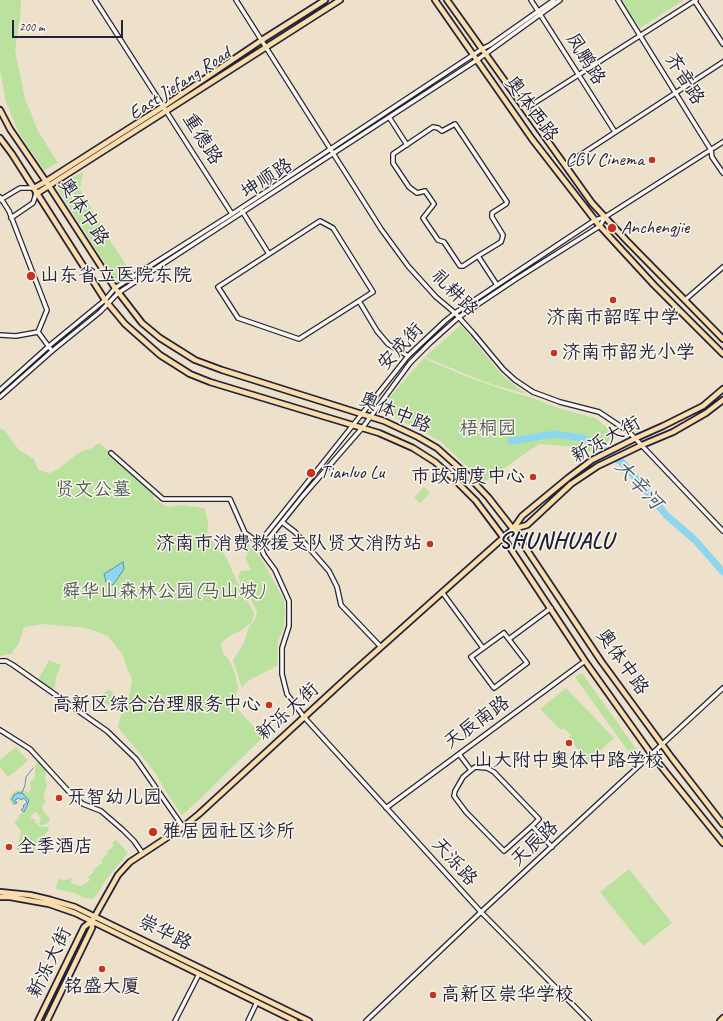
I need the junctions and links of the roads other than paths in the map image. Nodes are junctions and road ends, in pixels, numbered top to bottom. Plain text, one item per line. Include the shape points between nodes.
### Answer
1 (95, 0) edge
2 (236, 0) edge
3 (325, 0) edge
4 (340, 0) edge
5 (435, 0) edge
6 (447, 0) edge
7 (531, 0) edge
8 (554, 0) edge
9 (560, 0) edge
10 (618, 0) edge
11 (695, 0) edge
12 (539, 13) junction
13 (641, 35) junction
14 (262, 40) junction
15 (723, 44) edge
16 (266, 46) junction
17 (484, 51) junction
18 (473, 55) junction
19 (477, 60) junction
20 (723, 62) edge
21 (579, 75) junction
22 (675, 93) junction
23 (166, 108) junction
24 (525, 109) junction
25 (0, 110) edge
26 (389, 117) junction
27 (615, 132) junction
28 (0, 138) edge
29 (723, 142) edge
30 (406, 145) junction
31 (711, 150) junction
32 (332, 151) junction
33 (565, 165) junction
34 (723, 173) edge
35 (47, 184) junction
36 (34, 188) junction
37 (36, 194) junction
38 (0, 199) edge
39 (241, 210) junction
40 (232, 214) junction
41 (11, 218) junction
42 (605, 218) junction
43 (595, 220) junction
44 (600, 226) junction
45 (269, 254) junction
46 (478, 256) junction
47 (723, 267) edge
48 (497, 285) junction
49 (115, 288) junction
50 (118, 293) junction
51 (105, 300) junction
52 (685, 300) junction
53 (360, 301) junction
54 (108, 305) junction
55 (455, 313) junction
56 (459, 317) junction
57 (38, 332) junction
58 (0, 335) edge
59 (723, 339) edge
60 (48, 346) junction
61 (52, 351) junction
62 (723, 354) edge
63 (408, 356) junction
64 (723, 389) edge
65 (0, 390) edge
66 (0, 396) edge
67 (723, 400) edge
68 (362, 414) junction
69 (369, 417) junction
70 (353, 425) junction
71 (363, 427) junction
72 (636, 438) junction
73 (642, 444) junction
74 (111, 453) dead end
75 (282, 522) junction
76 (513, 529) junction
77 (723, 531) edge
78 (503, 537) junction
79 (259, 543) junction
80 (261, 548) junction
81 (442, 592) junction
82 (551, 608) junction
83 (509, 639) junction
84 (381, 647) junction
85 (483, 648) junction
86 (0, 661) edge
87 (586, 661) junction
88 (723, 688) edge
89 (304, 717) junction
90 (0, 730) edge
91 (663, 745) junction
92 (459, 754) junction
93 (652, 755) junction
94 (471, 770) junction
95 (386, 808) junction
96 (723, 824) edge
97 (532, 826) junction
98 (183, 827) junction
99 (723, 843) edge
100 (552, 847) junction
101 (143, 854) junction
102 (0, 892) edge
103 (0, 897) edge
104 (481, 912) junction
105 (95, 916) junction
106 (92, 922) junction
107 (199, 974) junction
108 (257, 1002) junction
109 (723, 1018) edge
110 (38, 1021) edge
111 (47, 1021) edge
112 (175, 1021) edge
113 (248, 1021) edge
114 (296, 1021) edge
115 (309, 1021) edge
116 (366, 1021) edge
117 (589, 1021) edge
118 (720, 1021) edge

1 - 23 street, 重德路
2 - 14 street, 礼耕路
3 - 14 main road, East Jiefang Road
4 - 16 main road, East Jiefang Road
5 - 18 main road, 奥体西路
6 - 17 main road, 奥体西路
7 - 12 street, 凤鹏路
8 - 12 street, 坤顺路
9 - 12 street, 坤顺路
10 - 13 street, 齐音路
11 - 13 street
11 - 15 street
12 - 17 street, 坤顺路
12 - 21 street, 凤鹏路
13 - 21 street
13 - 22 street, 齐音路
14 - 16 street, 礼耕路
14 - 23 main road, East Jiefang Road
16 - 23 main road, East Jiefang Road
16 - 32 street, 礼耕路
17 - 18 street, 坤顺路
17 - 19 street, 坤顺路
17 - 24 main road, 奥体西路
18 - 19 main road, 奥体西路
18 - 32 street, 坤顺路
19 - 26 street, 坤顺路
19 - 43 main road, 奥体西路 via 532,139
20 - 22 street
21 - 24 street
21 - 27 street, 凤鹏路
22 - 27 street
22 - 31 street, 齐音路
23 - 35 main road, East Jiefang Road
23 - 40 street, 重德路
24 - 33 main road, 奥体西路
25 - 35 main road, 奥体中路
26 - 30 street
26 - 32 street, 坤顺路
27 - 33 street
28 - 36 main road, 奥体中路
29 - 31 street, 安成街
30 - 46 street via 393,154 393,163 409,186 417,193 425,191 434,204 424,218 438,240 444,242 460,266
30 - 46 street via 433,127 442,132 455,124 508,202 492,213 503,235 502,239
31 - 34 street, 齐音路 via 712,157
31 - 42 street, 安成街
32 - 39 street, 坤顺路
32 - 55 street, 礼耕路 via 381,229 408,266
33 - 42 main road, 奥体西路
35 - 36 main road, East Jiefang Road
35 - 37 main road, East Jiefang Road
35 - 49 main road, 奥体中路
36 - 37 main road, 奥体中路
36 - 38 street via 20,188
37 - 41 street via 33,204
37 - 51 main road, 奥体中路
38 - 41 street
39 - 40 street, 坤顺路
39 - 45 street
39 - 50 street, 坤顺路
40 - 49 street, 坤顺路
41 - 57 street via 47,310
42 - 43 street, 安成街
42 - 44 street, 安成街
42 - 52 main road, 奥体西路
43 - 44 main road, 奥体西路
43 - 48 street, 安成街
44 - 56 street, 安成街
44 - 62 main road, 奥体西路
45 - 53 street via 320,221 333,228 373,292
45 - 53 street via 218,287 238,318 299,339
46 - 48 street
47 - 52 street
48 - 55 street, 安成街
49 - 50 main road, 奥体中路
49 - 51 street, 坤顺路
50 - 54 street, 坤顺路
50 - 68 main road, 奥体中路 via 142,323 195,360
51 - 54 main road, 奥体中路
51 - 60 street, 坤顺路
52 - 59 main road, 奥体西路
53 - 63 street via 388,344
54 - 61 street, 坤顺路
54 - 70 main road, 奥体中路 via 160,355 190,374 239,392
55 - 56 street, 礼耕路
55 - 63 street, 安成街
56 - 69 street, 安成街 via 410,363
56 - 72 street, 礼耕路 via 515,380 533,392 599,412
57 - 58 street via 16,336
57 - 60 street
60 - 61 street
60 - 65 street, 坤顺路
61 - 66 street, 坤顺路
63 - 68 street, 安成街
64 - 72 main road, 新泺大街 via 703,406
67 - 73 main road, 新泺大街 via 673,432
68 - 69 main road, 奥体中路
68 - 70 street, 安成街
69 - 71 street
69 - 76 main road, 奥体中路 via 384,421 437,448 470,478
70 - 71 main road, 奥体中路
70 - 79 street, 安成街
71 - 75 street
71 - 78 main road, 奥体中路 via 413,448 435,462 476,501
72 - 73 street, 礼耕路
72 - 76 main road, 新泺大街 via 595,459 568,478 522,516
73 - 76 main road, 新泺大街 via 598,466 571,484 527,525
73 - 77 street, 礼耕路
74 - 79 street via 164,499 230,499 245,534
75 - 80 street
75 - 84 street via 295,532 329,572 337,587 341,605
76 - 78 main road, 新泺大街
76 - 91 main road, 奥体中路 via 601,661
78 - 81 main road, 新泺大街
78 - 82 main road, 奥体中路
79 - 80 street, 天泺路
80 - 89 street, 天泺路 via 275,570 289,601 288,626 282,648 282,674 287,694
81 - 84 main road, 新泺大街
81 - 85 street
82 - 83 street
82 - 87 main road, 奥体中路
83 - 85 street via 504,632
83 - 85 street via 527,663 494,688 471,657
84 - 89 main road, 新泺大街
86 - 98 street via 13,665 107,731 136,759
87 - 92 street, 天辰南路
87 - 93 main road, 奥体中路
88 - 91 street, 天辰路
89 - 95 street, 天泺路
89 - 98 main road, 新泺大街
90 - 101 street via 30,749 72,795 83,804 101,811 134,841
91 - 93 street, 天辰路
91 - 96 main road, 奥体中路
92 - 94 street
92 - 95 street, 天辰南路
93 - 99 main road, 奥体中路
93 - 100 street, 天辰路
94 - 97 street via 476,767 494,772 539,820
94 - 97 street via 463,777 454,796 504,851
95 - 104 street, 天泺路
97 - 100 street
98 - 101 main road, 新泺大街
100 - 104 street, 天辰路
101 - 105 main road, 新泺大街 via 130,862 118,875
102 - 105 main road, 崇华路 via 51,900
103 - 106 main road, 崇华路 via 49,904
104 - 116 street, 天辰路
104 - 117 street, 天泺路
105 - 106 main road, 新泺大街
105 - 115 main road, 崇华路
106 - 107 main road, 崇华路
106 - 110 main road, 新泺大街 via 84,928
106 - 111 main road, 新泺大街 via 92,928
107 - 108 main road, 崇华路
107 - 112 street
108 - 113 street
108 - 114 main road, 崇华路
109 - 118 main road

